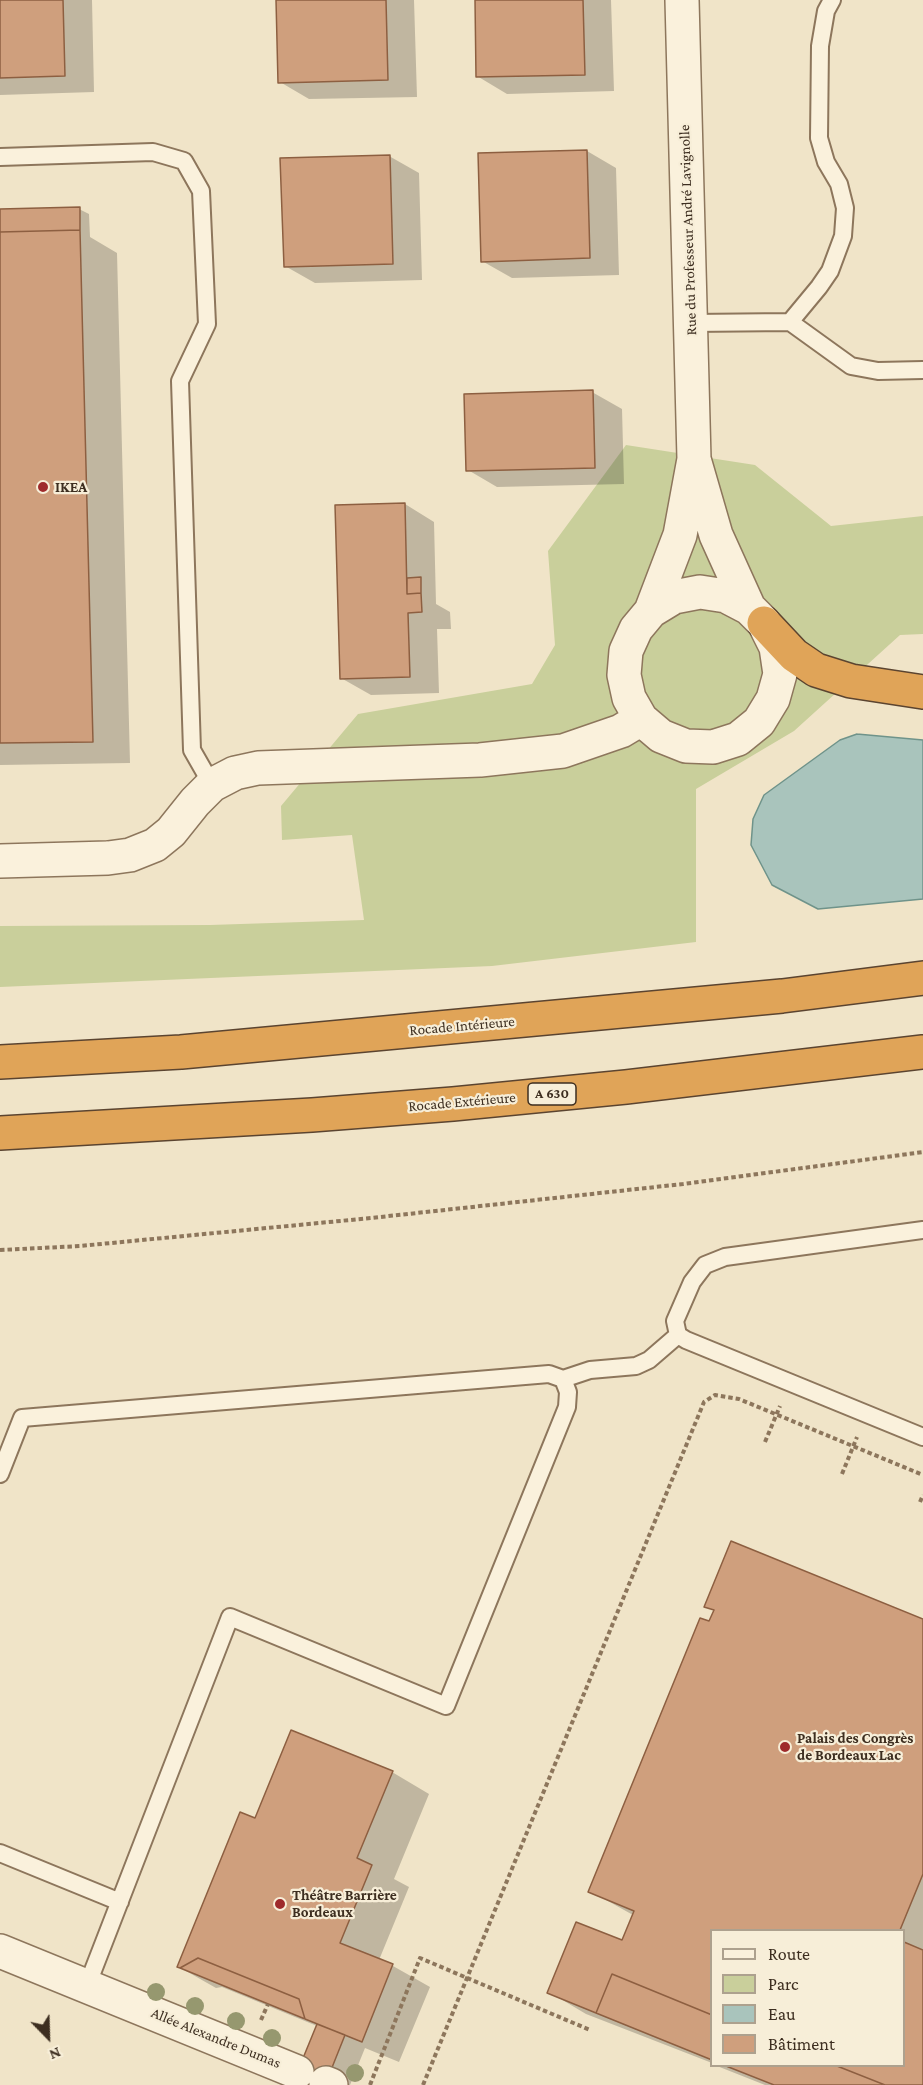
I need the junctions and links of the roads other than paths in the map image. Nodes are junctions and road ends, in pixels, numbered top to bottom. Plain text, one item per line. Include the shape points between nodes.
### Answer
1 (682, 0) edge
2 (832, 0) edge
3 (0, 157) edge
4 (790, 322) junction
5 (691, 323) junction
6 (923, 370) edge
7 (694, 459) junction
8 (651, 611) junction
9 (757, 616) junction
10 (923, 692) edge
11 (641, 719) junction
12 (212, 785) junction
13 (0, 861) edge
14 (923, 978) edge
15 (0, 1047) edge
16 (181, 1052) junction
17 (923, 1052) edge
18 (0, 1062) edge
19 (179, 1124) junction
20 (0, 1133) edge
21 (0, 1145) edge
22 (923, 1230) edge
23 (678, 1335) junction
24 (563, 1378) junction
25 (923, 1437) edge
26 (0, 1474) edge
27 (0, 1853) edge
28 (120, 1902) junction
29 (0, 1951) edge
30 (87, 1986) junction
31 (318, 2080) edge

1 - 5 street, Rue du Professeur André Lavignolle
2 - 4 lane via 826,11 820,46 819,138 845,208 843,236 830,271
3 - 12 lane via 153,152 184,161 201,191 207,324 180,381 192,750
4 - 5 lane
4 - 6 lane via 851,366 878,371
5 - 7 street, Rue du Professeur André Lavignolle
7 - 8 street, Rue du Professeur André Lavignolle via 680,535
7 - 9 street, Rue du Professeur André Lavignolle via 716,535
8 - 9 street via 674,597 700,592 726,596
8 - 11 street via 636,629 626,651 624,675 629,698
9 - 10 highway via 794,655 816,670 851,681
9 - 11 street via 776,647 780,674 773,699 759,722 738,739 713,747 686,746 661,736
11 - 12 street via 621,731 563,752 480,760 258,768 235,773
12 - 13 street via 171,832 155,845 130,855
14 - 16 highway, Rocade Intérieure via 770,997
15 - 16 highway
16 - 18 highway, Rocade Intérieure
17 - 19 highway, Rocade Extérieure / A 630 via 465,1103
19 - 20 highway, Rocade Extérieure / A 630
19 - 21 highway
22 - 23 lane via 725,1257 705,1265 692,1282 675,1321
23 - 24 lane via 636,1366 590,1370
23 - 25 lane
24 - 26 lane via 549,1374 22,1418
24 - 28 lane via 568,1392 567,1407 446,1706 230,1617
27 - 28 lane
28 - 30 lane
29 - 30 street, Allée Alexandre Dumas
30 - 31 street, Allée Alexandre Dumas

